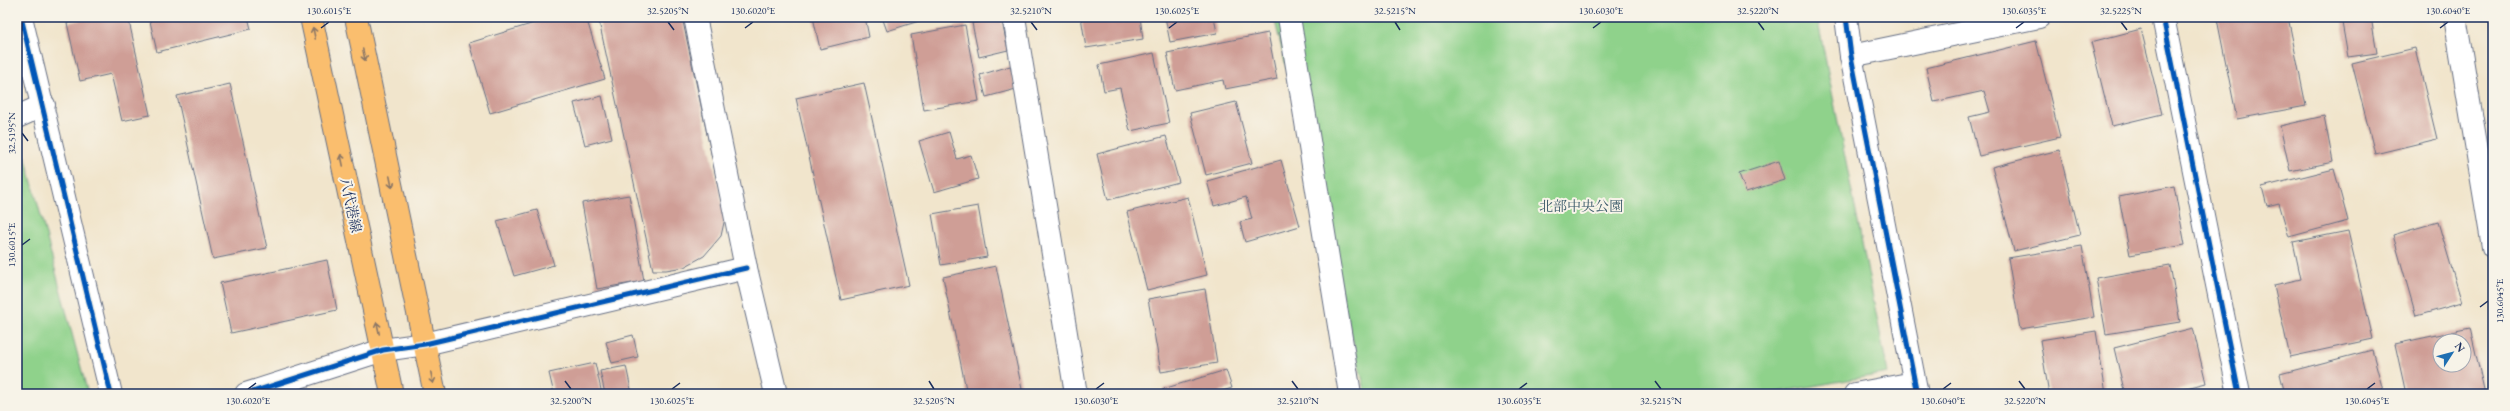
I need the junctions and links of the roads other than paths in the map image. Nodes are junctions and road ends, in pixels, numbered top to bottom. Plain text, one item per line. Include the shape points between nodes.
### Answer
1 (21, 17) edge
2 (311, 17) edge
3 (356, 17) edge
4 (695, 17) edge
5 (1014, 17) edge
6 (1289, 17) edge
7 (1846, 17) edge
8 (2039, 17) edge
9 (2163, 17) edge
10 (2455, 17) edge
11 (1851, 56) junction
12 (44, 105) junction
13 (17, 117) edge
14 (2493, 247) edge
15 (746, 268) junction
16 (425, 344) junction
17 (383, 350) junction
18 (1916, 388) edge
19 (111, 394) edge
20 (246, 394) edge
21 (392, 394) edge
22 (435, 394) edge
23 (776, 394) edge
24 (1076, 394) edge
25 (1350, 394) edge
26 (1855, 394) edge
27 (2239, 394) edge

1 - 12 street
17 -> 2 main road, 八代港線
3 -> 16 main road
4 - 15 street
5 - 24 street
6 - 25 street
7 - 11 street
8 - 11 street
9 - 27 street
10 - 14 street
11 - 18 street
12 - 13 street
12 - 19 street
15 - 16 street
15 - 23 street
16 - 17 street
16 -> 22 main road
17 - 20 street
17 - 21 main road, 八代港線
18 - 26 street

